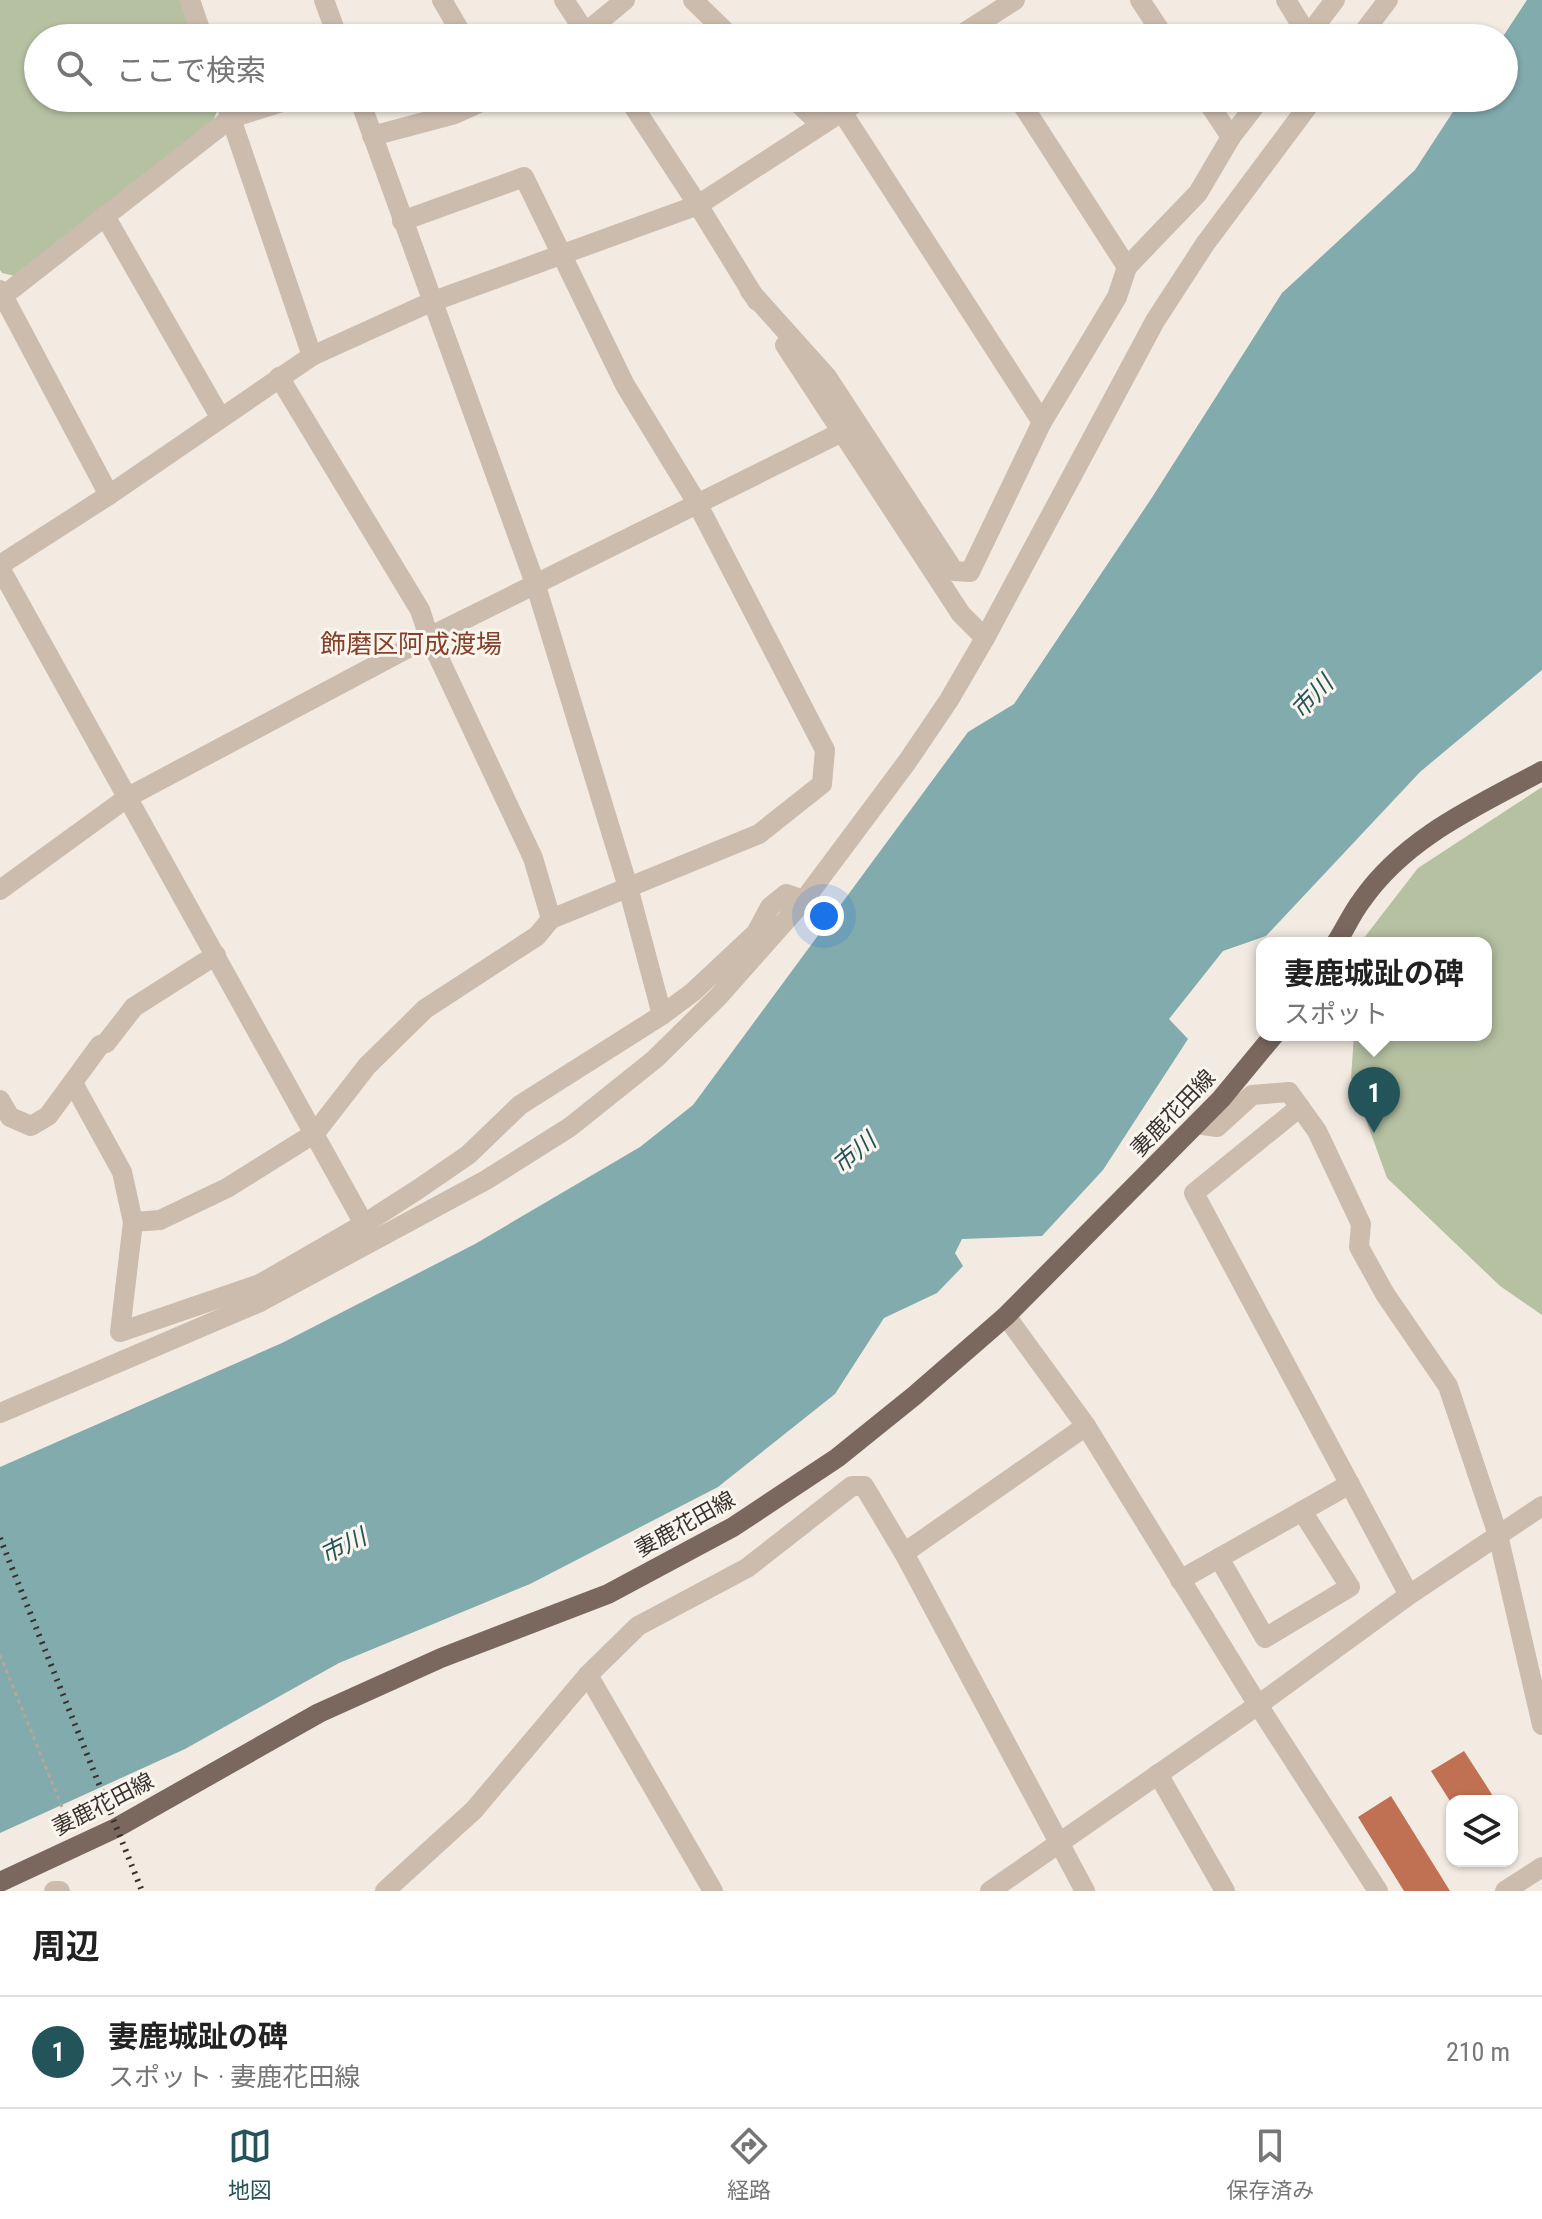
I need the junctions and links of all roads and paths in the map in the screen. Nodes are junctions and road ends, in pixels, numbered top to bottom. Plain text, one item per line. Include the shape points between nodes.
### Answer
1 (190, 0) edge
2 (442, 0) edge
3 (564, 0) edge
4 (625, 0) edge
5 (693, 0) edge
6 (1015, 0) edge
7 (1140, 0) edge
8 (1286, 0) edge
9 (1335, 0) edge
10 (1388, 0) edge
11 (327, 1) edge
12 (198, 24) edge
13 (334, 24) edge
14 (456, 24) edge
15 (577, 24) edge
16 (598, 24) edge
17 (718, 24) edge
18 (983, 24) edge
19 (1156, 24) edge
20 (1300, 24) edge
21 (1317, 24) edge
22 (1370, 24) edge
23 (229, 112) edge
24 (250, 112) edge
25 (364, 112) edge
26 (440, 112) edge
27 (455, 112) edge
28 (637, 112) edge
29 (808, 112) edge
30 (842, 112) joint
31 (1027, 112) edge
32 (1214, 112) edge
33 (1250, 112) edge
34 (1304, 112) edge
35 (443, 117) junction
36 (231, 118) junction
37 (821, 125) junction
38 (372, 136) junction
39 (1231, 137) junction
40 (698, 205) junction
41 (105, 216) junction
42 (402, 221) junction
43 (562, 256) junction
44 (1127, 267) junction
45 (750, 291) junction
46 (2, 293) edge
47 (431, 302) junction
48 (312, 356) junction
49 (279, 377) junction
50 (220, 417) junction
51 (1042, 422) junction
52 (842, 432) junction
53 (109, 495) junction
54 (697, 503) junction
55 (0, 567) edge
56 (536, 586) junction
57 (429, 637) junction
58 (985, 638) junction
59 (1542, 771) edge
60 (128, 797) junction
61 (628, 887) junction
62 (0, 890) edge
63 (804, 900) junction
64 (551, 919) junction
65 (1339, 937) edge
66 (216, 955) junction
67 (662, 1015) junction
68 (1269, 1041) edge
69 (73, 1083) junction
70 (0, 1100) edge
71 (1300, 1107) junction
72 (1196, 1124) junction
73 (315, 1133) junction
74 (133, 1222) junction
75 (364, 1224) junction
76 (260, 1293) junction
77 (1006, 1316) junction
78 (0, 1413) edge
79 (1086, 1426) junction
80 (1350, 1484) junction
81 (1542, 1506) edge
82 (1302, 1511) junction
83 (1498, 1535) junction
84 (904, 1553) junction
85 (1219, 1558) junction
86 (1180, 1580) junction
87 (1409, 1595) junction
88 (0, 1655) edge
89 (588, 1675) junction
90 (1258, 1705) junction
91 (1542, 1725) edge
92 (1158, 1774) junction
93 (1058, 1844) junction
94 (78, 1845) junction
95 (1542, 1867) edge
96 (0, 1882) edge
97 (385, 1891) edge
98 (713, 1891) edge
99 (990, 1891) edge
100 (1085, 1891) edge
101 (1225, 1891) edge
102 (1378, 1891) edge
103 (1505, 1891) edge

1 - 12 street
2 - 14 street
3 - 15 street
4 - 16 street
5 - 17 street
6 - 18 street
7 - 19 street
8 - 20 street
9 - 21 street
10 - 22 street
11 - 13 street
23 - 36 street
24 - 36 street
25 - 38 street
26 - 35 street
27 - 35 street
28 - 40 street
29 - 37 street
30 - 37 street
30 - 51 street
31 - 44 street
32 - 39 street
33 - 39 street
34 - 58 street via 1155,321
35 - 38 street
36 - 41 street
36 - 48 street
37 - 40 street
38 - 42 street
39 - 44 street via 1198,193
40 - 43 street
40 - 45 street
41 - 46 street
41 - 50 street
42 - 43 street via 524,177
42 - 47 street
43 - 47 street
43 - 54 street via 625,385
44 - 51 street via 1117,297
45 - 51 street via 827,377 954,571 970,572
45 - 52 street
46 - 53 street
47 - 48 street
47 - 56 street
48 - 49 street
49 - 50 street
49 - 57 street via 420,610
50 - 53 street
52 - 54 street
52 - 58 street via 961,614
53 - 55 street
54 - 56 street
54 - 61 street via 825,750 822,784 759,834
55 - 60 street
56 - 57 street
56 - 61 street
57 - 60 street
57 - 64 street via 533,858
58 - 63 street via 907,762
59 - 65 main road via 1448,821 1407,850 1361,900
60 - 62 street
60 - 66 street
61 - 64 street
61 - 67 street
63 - 67 street via 786,894 770,907 756,933
63 - 76 street via 655,1059 570,1127 486,1180
64 - 73 street via 537,936 425,1009 367,1066
66 - 69 street via 134,1007
66 - 73 street
67 - 75 street via 520,1105 468,1155
68 - 72 main road, 妻鹿花田線
69 - 70 street via 48,1116 31,1126 10,1117
69 - 74 street via 122,1172
71 - 72 street via 1289,1092 1252,1095 1217,1127
71 - 80 street via 1194,1193
71 - 83 street via 1361,1224 1359,1247 1448,1386
72 - 77 main road, 妻鹿花田線
73 - 74 street via 227,1188 160,1220
73 - 75 street
74 - 76 street via 120,1332
75 - 76 street
76 - 78 street
77 - 79 street
77 - 94 main road, 妻鹿花田線 via 837,1458 694,1550 608,1594 441,1658 319,1713
79 - 84 street
79 - 86 street
80 - 82 street
80 - 87 street
81 - 83 street
82 - 85 street
82 - 85 street via 1350,1587 1265,1638
83 - 87 street
83 - 91 street
84 - 89 street via 864,1486 852,1486 747,1568 638,1626
84 - 93 street
85 - 86 street
86 - 90 street
87 - 90 street
88 - 94 path
89 - 97 street via 474,1810
89 - 98 street
90 - 92 street
90 - 102 street
92 - 93 street
92 - 101 street
93 - 99 street
93 - 100 street
94 - 96 main road, 妻鹿花田線
95 - 103 street

